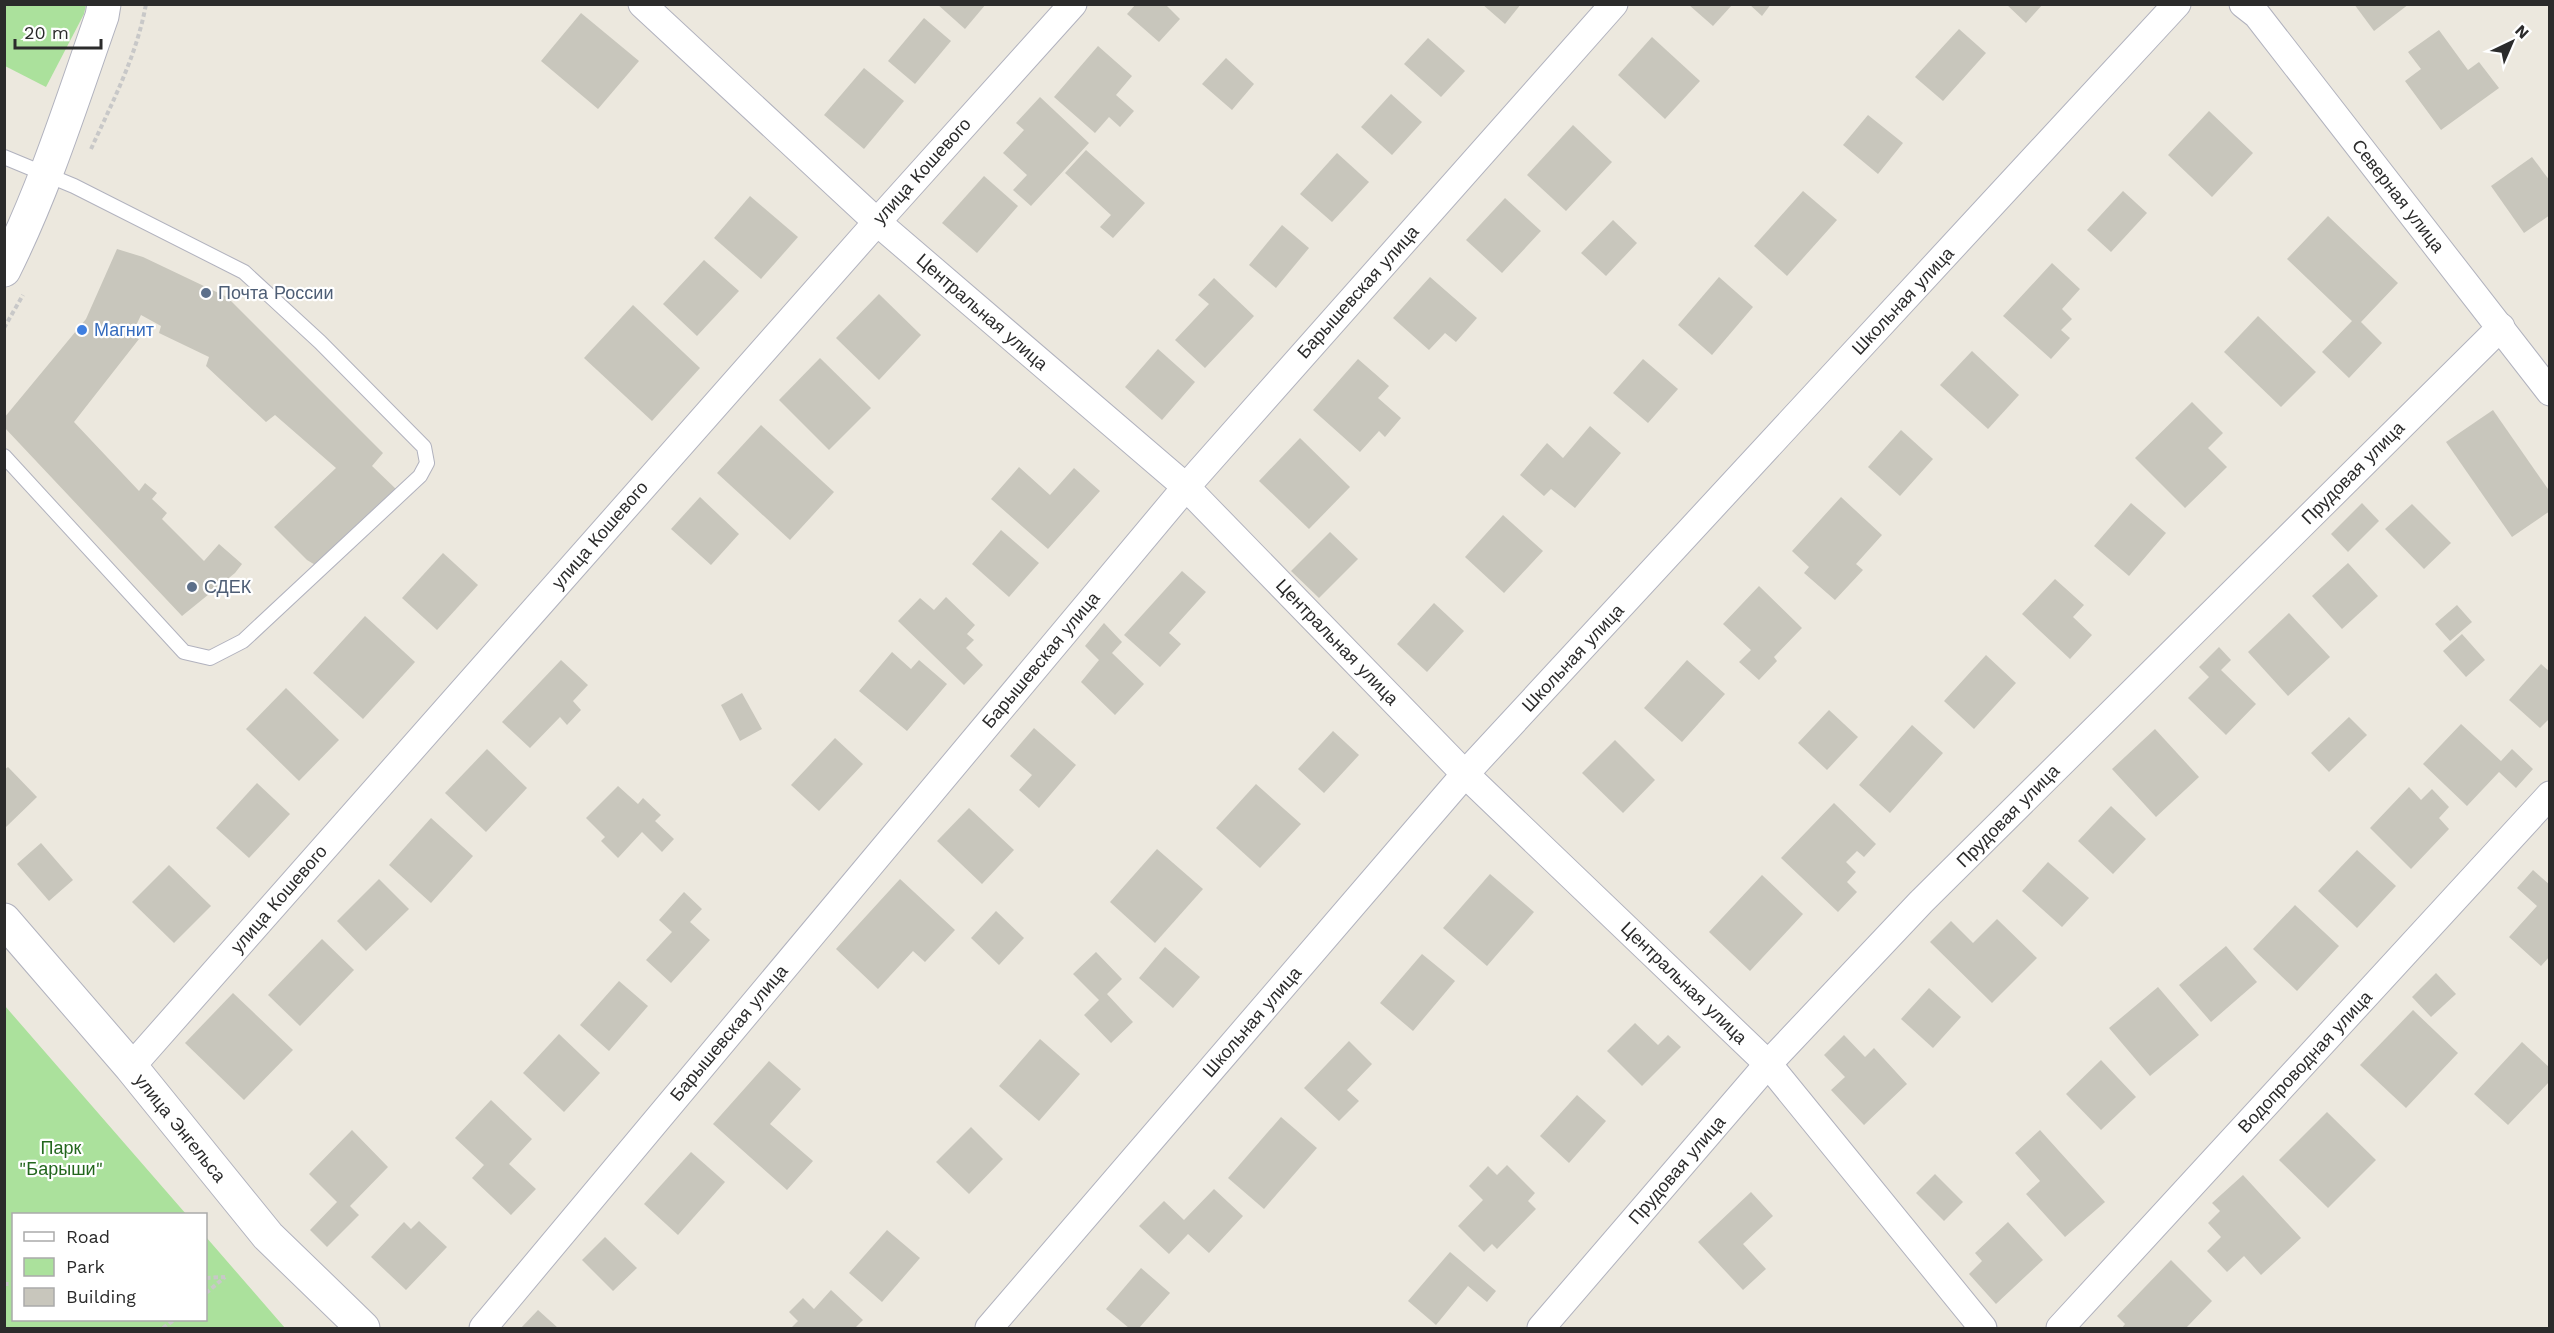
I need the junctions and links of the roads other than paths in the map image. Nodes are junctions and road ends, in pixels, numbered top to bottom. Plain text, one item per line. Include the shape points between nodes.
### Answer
1 (104, 4) edge
2 (642, 4) edge
3 (1072, 4) edge
4 (1614, 4) edge
5 (2177, 4) edge
6 (2243, 4) edge
7 (4, 157) edge
8 (46, 174) junction
9 (876, 222) junction
10 (4, 270) edge
11 (2501, 327) junction
12 (2550, 392) edge
13 (4, 456) edge
14 (1186, 486) junction
15 (1465, 774) junction
16 (2550, 795) edge
17 (4, 920) edge
18 (1768, 1064) junction
19 (131, 1067) junction
20 (363, 1329) edge
21 (483, 1329) edge
22 (989, 1329) edge
23 (1541, 1329) edge
24 (1983, 1329) edge
25 (2060, 1329) edge

1 - 8 street
2 - 9 street, Центральная улица
3 - 9 street, улица Кошевого
4 - 14 street, Барышевская улица
5 - 15 street, Школьная улица
6 - 11 street, Северная улица via 2257,15
7 - 8 lane
8 - 10 street via 27,225
8 - 13 lane via 244,272 321,342 424,447 427,463 420,476 243,641 210,658 184,652
9 - 14 street, Центральная улица
9 - 19 street, улица Кошевого
11 - 12 street, Северная улица
11 - 18 street, Прудовая улица via 1921,902
14 - 15 street, Центральная улица
14 - 21 street, Барышевская улица
15 - 18 street, Центральная улица
15 - 22 street, Школьная улица
16 - 25 street, Водопроводная улица
17 - 19 street, улица Энгельса
18 - 23 street, Прудовая улица
18 - 24 street, Центральная улица
19 - 20 street, улица Энгельса via 268,1236

